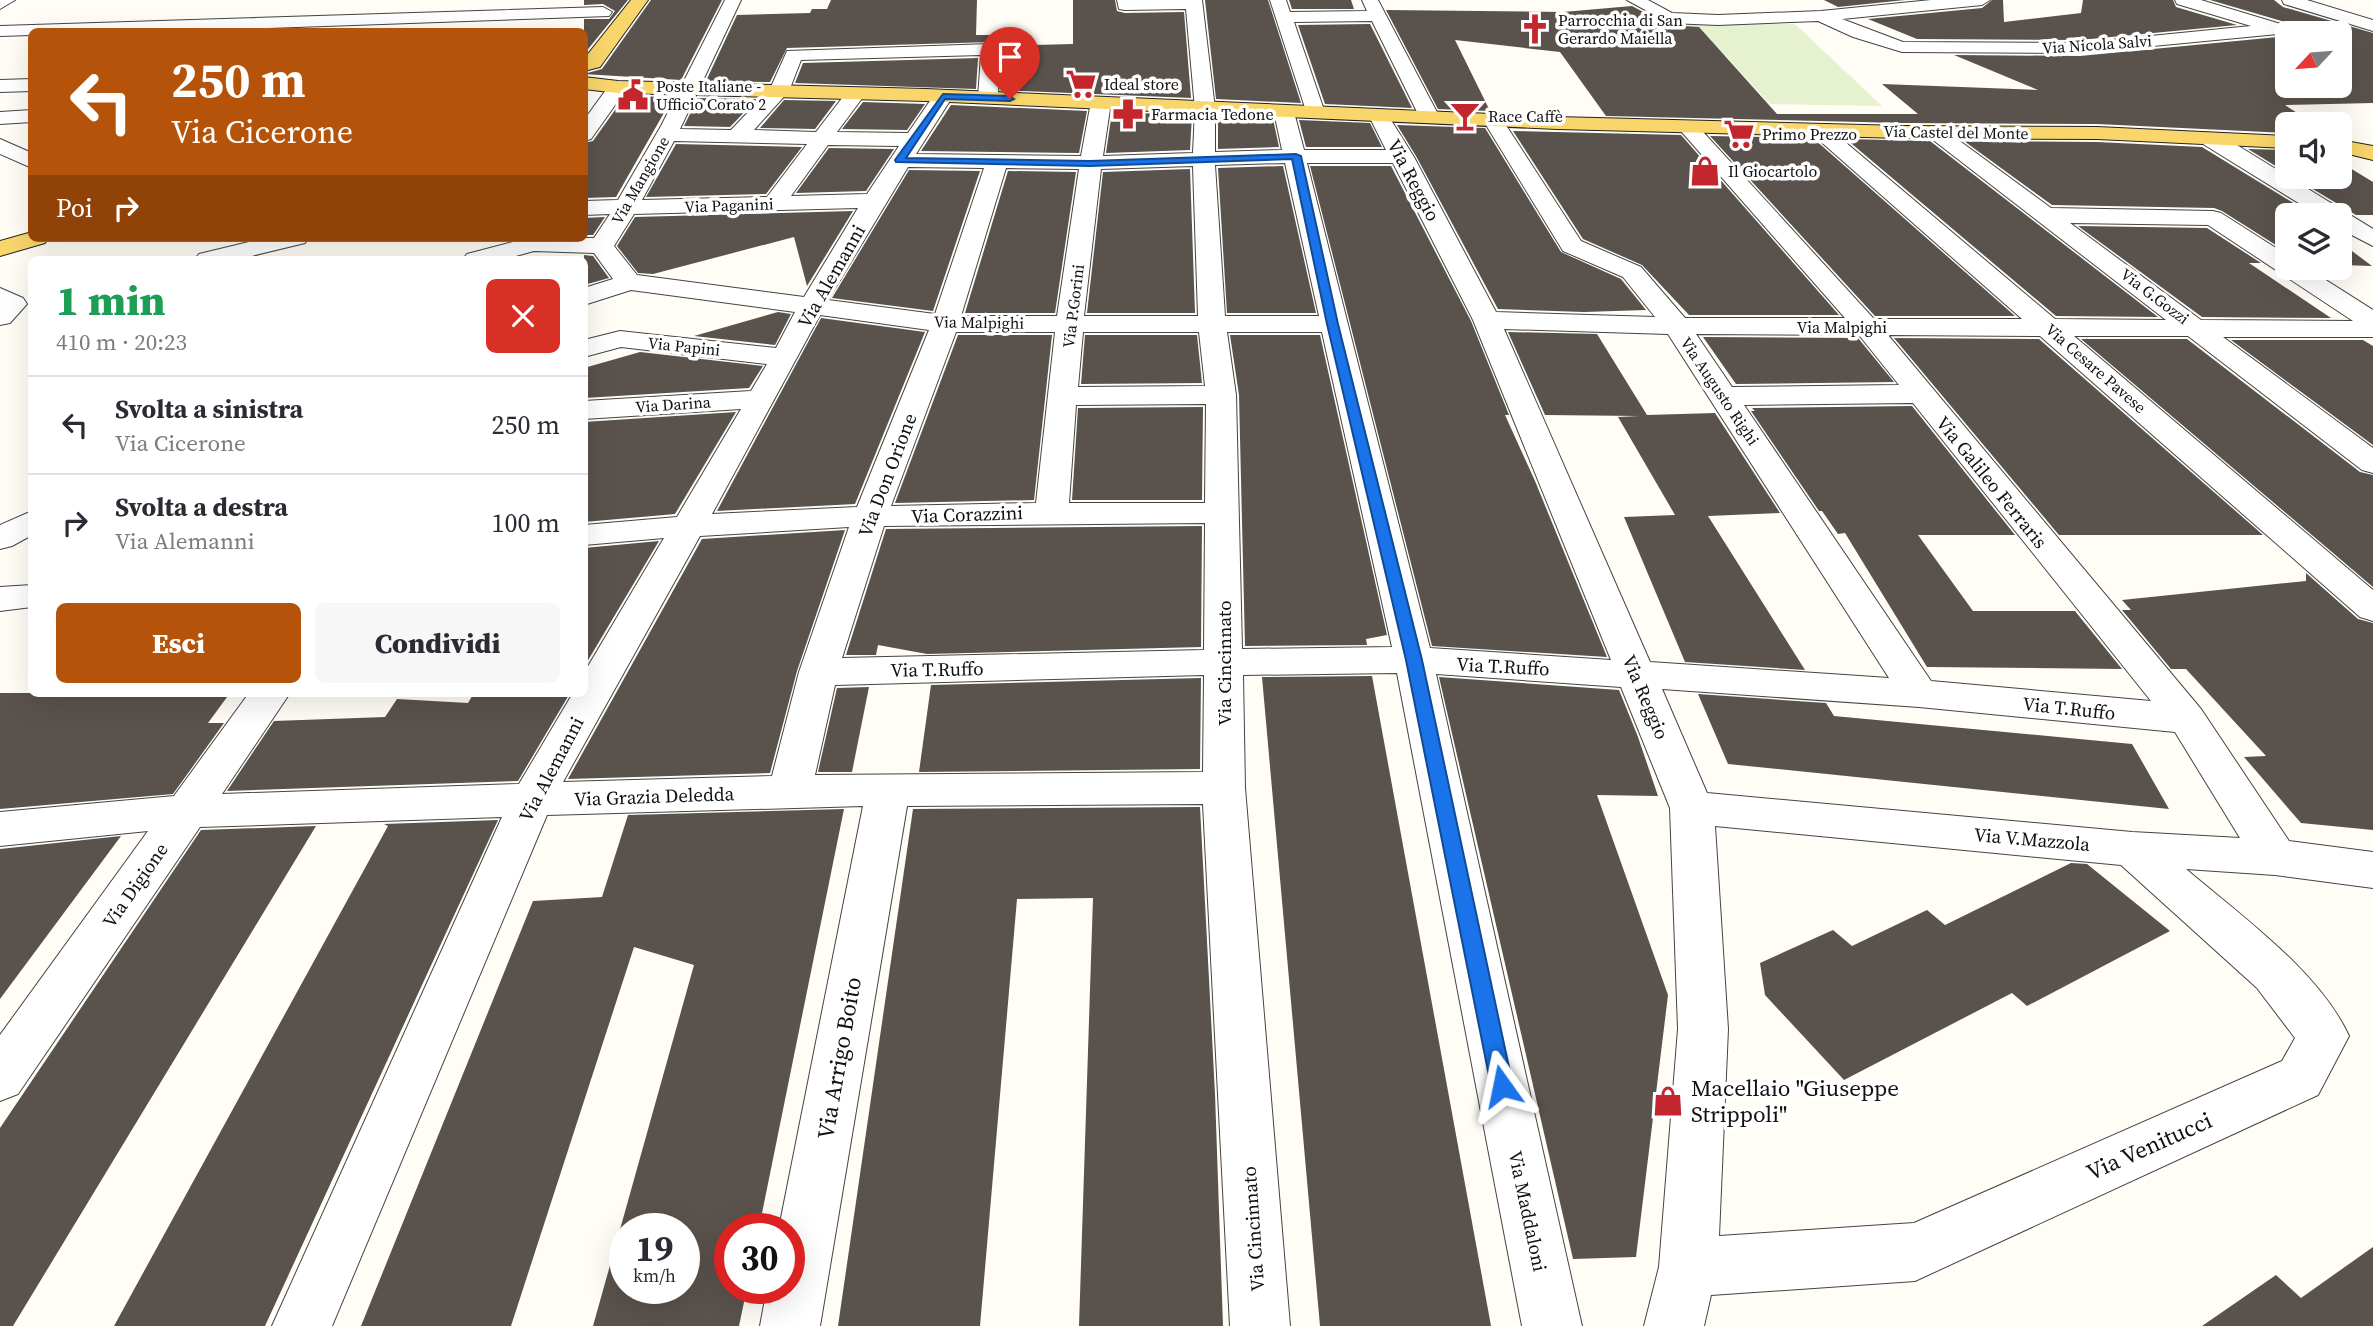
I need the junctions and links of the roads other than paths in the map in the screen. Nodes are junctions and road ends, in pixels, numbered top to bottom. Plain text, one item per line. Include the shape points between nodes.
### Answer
1 (7, 0) edge
2 (317, 0) edge
3 (443, 0) edge
4 (640, 0) edge
5 (733, 0) edge
6 (1636, 0) edge
7 (1982, 0) edge
8 (2183, 0) edge
9 (2290, 0) edge
10 (1194, 2) edge
11 (1125, 3) edge
12 (0, 4) edge
13 (219, 6) dead end
14 (607, 6) edge
15 (1281, 8) edge
16 (1374, 8) edge
17 (0, 13) edge
18 (1821, 16) junction
19 (423, 18) junction
20 (2373, 26) edge
21 (56, 28) edge
22 (187, 28) edge
23 (281, 28) edge
24 (412, 28) edge
25 (590, 29) dead end
26 (0, 31) edge
27 (28, 31) edge
28 (884, 52) junction
29 (588, 64) edge
30 (588, 83) edge
31 (28, 85) edge
32 (0, 86) edge
33 (618, 87) junction
34 (588, 89) edge
35 (690, 89) junction
36 (779, 91) junction
37 (866, 93) junction
38 (943, 96) junction
39 (988, 98) junction
40 (1101, 102) junction
41 (1205, 109) junction
42 (1300, 113) junction
43 (28, 116) edge
44 (1379, 116) junction
45 (0, 118) edge
46 (1430, 118) junction
47 (1493, 120) junction
48 (1687, 126) junction
49 (588, 129) edge
50 (1818, 129) junction
51 (1935, 132) junction
52 (666, 135) junction
53 (738, 135) junction
54 (825, 138) junction
55 (2211, 139) junction
56 (2275, 142) edge
57 (2352, 145) edge
58 (2373, 145) edge
59 (2352, 148) edge
60 (907, 150) junction
61 (2373, 153) edge
62 (1296, 156) junction
63 (1403, 157) junction
64 (1204, 159) junction
65 (997, 162) junction
66 (1090, 163) junction
67 (874, 201) junction
68 (2315, 203) edge
69 (773, 204) junction
70 (588, 208) edge
71 (627, 208) junction
72 (2046, 215) junction
73 (2352, 226) edge
74 (28, 227) edge
75 (0, 236) edge
76 (2373, 239) edge
77 (28, 240) edge
78 (196, 242) edge
79 (281, 242) edge
80 (601, 246) junction
81 (0, 249) edge
82 (218, 256) edge
83 (228, 256) edge
84 (488, 256) edge
85 (2275, 258) edge
86 (2309, 280) edge
87 (629, 282) junction
88 (588, 296) edge
89 (811, 304) junction
90 (1487, 320) junction
91 (2373, 322) edge
92 (1071, 323) junction
93 (945, 324) junction
94 (1333, 324) junction
95 (1212, 325) junction
96 (1677, 326) junction
97 (1867, 327) junction
98 (2049, 328) junction
99 (2197, 328) junction
100 (2373, 329) edge
101 (588, 348) edge
102 (785, 358) junction
103 (1920, 394) junction
104 (1222, 395) junction
105 (1061, 396) junction
106 (1724, 396) junction
107 (761, 399) junction
108 (588, 410) edge
109 (2373, 463) edge
110 (1052, 511) junction
111 (1223, 513) junction
112 (870, 517) junction
113 (28, 523) edge
114 (688, 525) junction
115 (588, 536) edge
116 (0, 539) edge
117 (28, 596) edge
118 (0, 600) edge
119 (2373, 609) edge
120 (1414, 660) junction
121 (1224, 662) junction
122 (818, 672) junction
123 (1636, 674) junction
124 (1919, 692) junction
125 (267, 697) edge
126 (2187, 719) junction
127 (1224, 788) junction
128 (888, 790) junction
129 (790, 791) junction
130 (531, 801) junction
131 (1692, 808) junction
132 (187, 811) junction
133 (0, 829) edge
134 (2132, 849) junction
135 (2275, 857) junction
136 (2373, 870) edge
137 (0, 1077) edge
138 (1689, 1267) junction
139 (302, 1326) edge
140 (790, 1326) edge
141 (1260, 1326) edge
142 (1552, 1326) edge
143 (1674, 1326) edge

1 - 12 street
2 - 23 street
3 - 19 street
4 - 29 main road
5 - 35 street, Via Mangione
6 - 18 street, Via Nicola Salvi via 1669,18
7 - 18 street, Via Nicola Salvi
8 - 18 street, Via Nicola Salvi via 2278,29 2080,48 1902,47
9 - 20 street
10 - 11 street
10 - 41 street, Via Cincinnato
13 - 22 street
14 - 19 street
14 - 25 main road
15 - 16 street
15 - 42 street, Via Maddaloni
16 - 46 street
17 - 21 street via 80,13
19 - 23 street
19 - 24 street
26 - 27 street
28 - 36 street via 794,55
28 - 37 street
28 - 39 street via 990,48
30 - 33 main road, Via Castel del Monte
31 - 32 street
33 - 34 main road, Via Castel del Monte
33 - 35 main road, Via Castel del Monte
33 - 49 street
35 - 36 main road, Via Castel del Monte
35 - 52 street, Via Mangione
36 - 37 main road, Via Castel del Monte
36 - 53 street
37 - 38 main road, Via Castel del Monte
37 - 54 street
38 - 39 main road, Via Castel del Monte
38 - 60 street, Via Alemanni
39 - 40 main road, Via Castel del Monte
40 - 41 main road, Via Castel del Monte
40 - 66 street, Via P.Gorini
41 - 42 main road, Via Castel del Monte
41 - 64 street, Via Cincinnato
42 - 44 main road, Via Castel del Monte
42 - 62 street, Via Maddaloni
43 - 45 street
44 - 46 main road, Via Castel del Monte
44 - 63 street, Via Reggio
46 - 47 main road, Via Castel del Monte
47 - 48 main road, Via Castel del Monte
47 - 96 street, Via Augusto Righi via 1572,246 1632,272
48 - 50 main road, Via Castel del Monte
48 - 97 street, Via Galileo Ferraris
50 - 51 main road, Via Castel del Monte
50 - 98 street, Via Cesare Pavese
51 - 55 main road, Via Castel del Monte
51 - 72 street, Via G.Gozzi
52 - 53 street
52 - 71 street, Via Mangione
53 - 54 street
54 - 60 street
54 - 69 street
55 - 56 main road, Via Castel del Monte
55 - 68 street
57 - 58 main road
59 - 61 main road
60 - 65 street
60 - 67 street, Via Alemanni
62 - 63 street
62 - 64 street
62 - 94 street, Via Maddaloni
63 - 90 street, Via Reggio
64 - 66 street
64 - 95 street, Via Cincinnato
65 - 66 street
65 - 93 street, Via Don Orione
66 - 92 street, Via P.Gorini
67 - 69 street, Via Paganini
67 - 89 street, Via Alemanni
69 - 71 street, Via Paganini
70 - 71 street, Via Paganini
71 - 80 street, Via Mangione
72 - 85 street via 2213,218
72 - 99 street, Via G.Gozzi
73 - 76 street
74 - 75 main road
77 - 81 main road
78 - 82 street
79 - 83 street
80 - 84 street via 534,244
80 - 87 street
86 - 91 street
87 - 88 street
87 - 89 street, Via Malpighi
89 - 93 street, Via Malpighi
89 - 102 street, Via Alemanni
90 - 96 street, Via Malpighi
90 - 123 street, Via Reggio
92 - 93 street, Via Malpighi
92 - 95 street, Via Malpighi
92 - 105 street, Via P.Gorini
93 - 112 street, Via Don Orione
94 - 95 street, Via Malpighi
94 - 120 street, Via Maddaloni
95 - 104 street, Via Cincinnato
96 - 97 street, Via Malpighi
96 - 106 street, Via Augusto Righi
97 - 98 street, Via Malpighi
97 - 103 street, Via Galileo Ferraris
98 - 99 street, Via Malpighi
98 - 119 street, Via Cesare Pavese
99 - 100 street, Via Malpighi
99 - 109 street, Via G.Gozzi
101 - 102 street, Via Papini via 620,339
102 - 107 street, Via Alemanni
103 - 106 street
103 - 126 street, Via Galileo Ferraris
104 - 105 street
104 - 111 street, Via Cincinnato
105 - 110 street, Via P.Gorini
106 - 124 street, Via Augusto Righi
107 - 108 street, Via Darina
107 - 114 street, Via Alemanni
110 - 111 street, Via Corazzini
110 - 112 street, Via Corazzini
111 - 121 street, Via Cincinnato
112 - 114 street, Via Corazzini
112 - 122 street, Via Don Orione
113 - 116 street
114 - 115 street, Via Corazzini
114 - 130 street, Via Alemanni
117 - 118 street
120 - 121 street, Via T.Ruffo
120 - 123 street, Via T.Ruffo
120 - 142 street, Via Maddaloni
121 - 122 street, Via T.Ruffo
121 - 127 street, Via Cincinnato
122 - 129 street, Via Don Orione
123 - 124 street, Via T.Ruffo
123 - 131 street, Via Reggio
124 - 126 street, Via T.Ruffo
125 - 132 street, Via Digione
126 - 135 street, Via Galileo Ferraris
127 - 128 street, Via Grazia Deledda
127 - 141 street, Via Cincinnato
128 - 129 street, Via Grazia Deledda
128 - 140 street, Via Arrigo Boito
129 - 130 street, Via Grazia Deledda
130 - 132 street, Via Grazia Deledda
130 - 139 street, Via Alemanni
131 - 134 street, Via V.Mazzola
131 - 138 street, Via Reggio via 1703,1029
132 - 133 street, Via Grazia Deledda
132 - 137 street, Via Digione
134 - 135 street, Via V.Mazzola
134 - 138 street, Via Venitucci via 2274,973 2324,1036 2300,1077 1914,1252
135 - 136 street, Via V.Mazzola
138 - 143 street, Via Reggio

